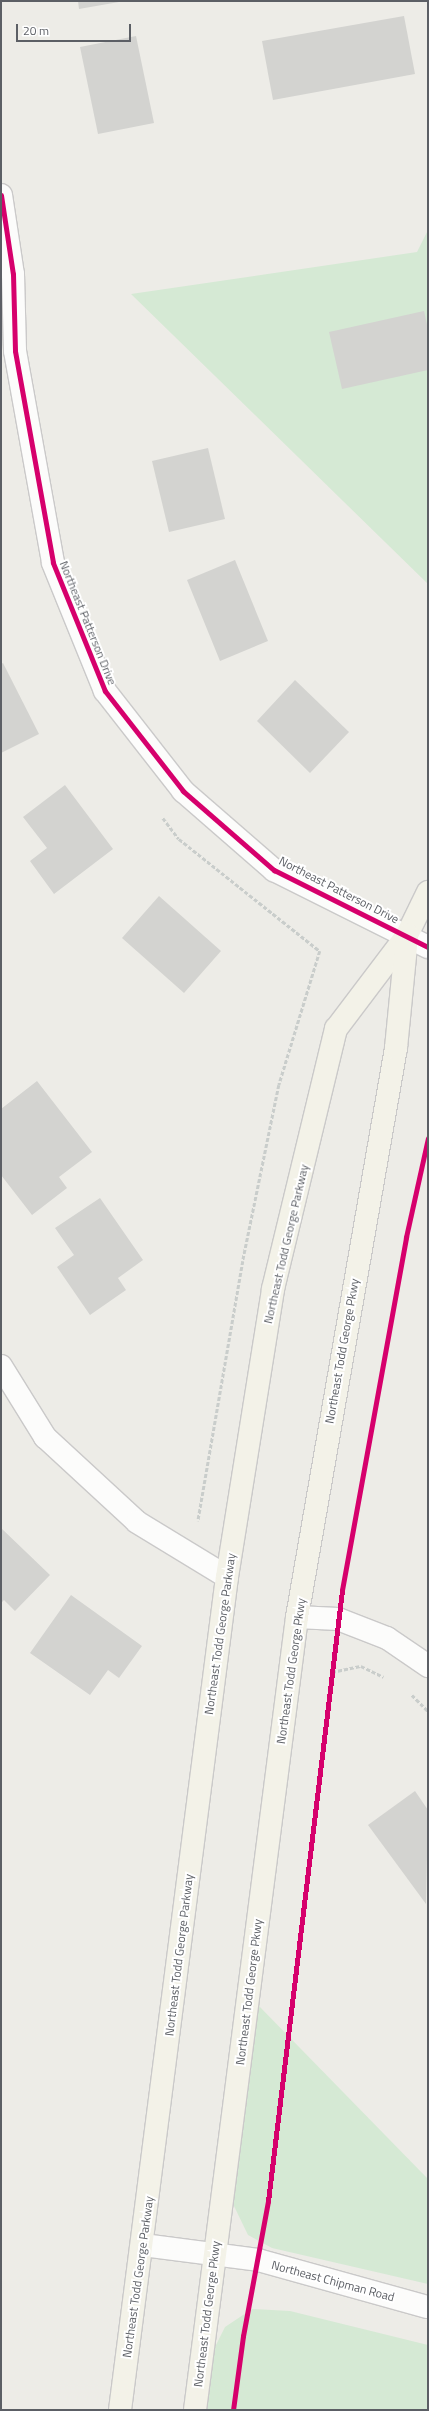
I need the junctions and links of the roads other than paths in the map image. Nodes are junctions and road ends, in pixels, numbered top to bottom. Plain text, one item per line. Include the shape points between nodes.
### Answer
1 (1, 195) edge
2 (7, 275) edge
3 (428, 892) edge
4 (407, 935) junction
5 (428, 947) edge
6 (1, 1366) edge
7 (227, 1577) junction
8 (298, 1617) junction
9 (428, 1666) edge
10 (143, 2245) junction
11 (216, 2253) junction
12 (428, 2307) edge
13 (120, 2410) edge
14 (195, 2410) edge

1 - 2 street, Northeast Patterson Drive
2 - 4 street, Northeast Patterson Drive via 15,351 53,563 105,691 183,791 274,870
3 - 4 main road, Northeast Todd George Parkway
4 - 5 street, Northeast Patterson Drive
4 - 7 main road, Northeast Todd George Parkway via 336,1029 274,1289
4 - 8 main road, Northeast Todd George Pkwy via 396,1048
6 - 7 street via 45,1437 137,1522
7 - 10 main road, Northeast Todd George Parkway
8 - 9 street via 338,1619 387,1638
8 - 11 main road, Northeast Todd George Pkwy
10 - 11 street, Northeast Chipman Road
10 - 13 main road, Northeast Todd George Parkway
11 - 12 street, Northeast Chipman Road via 258,2260
11 - 14 main road, Northeast Todd George Pkwy

